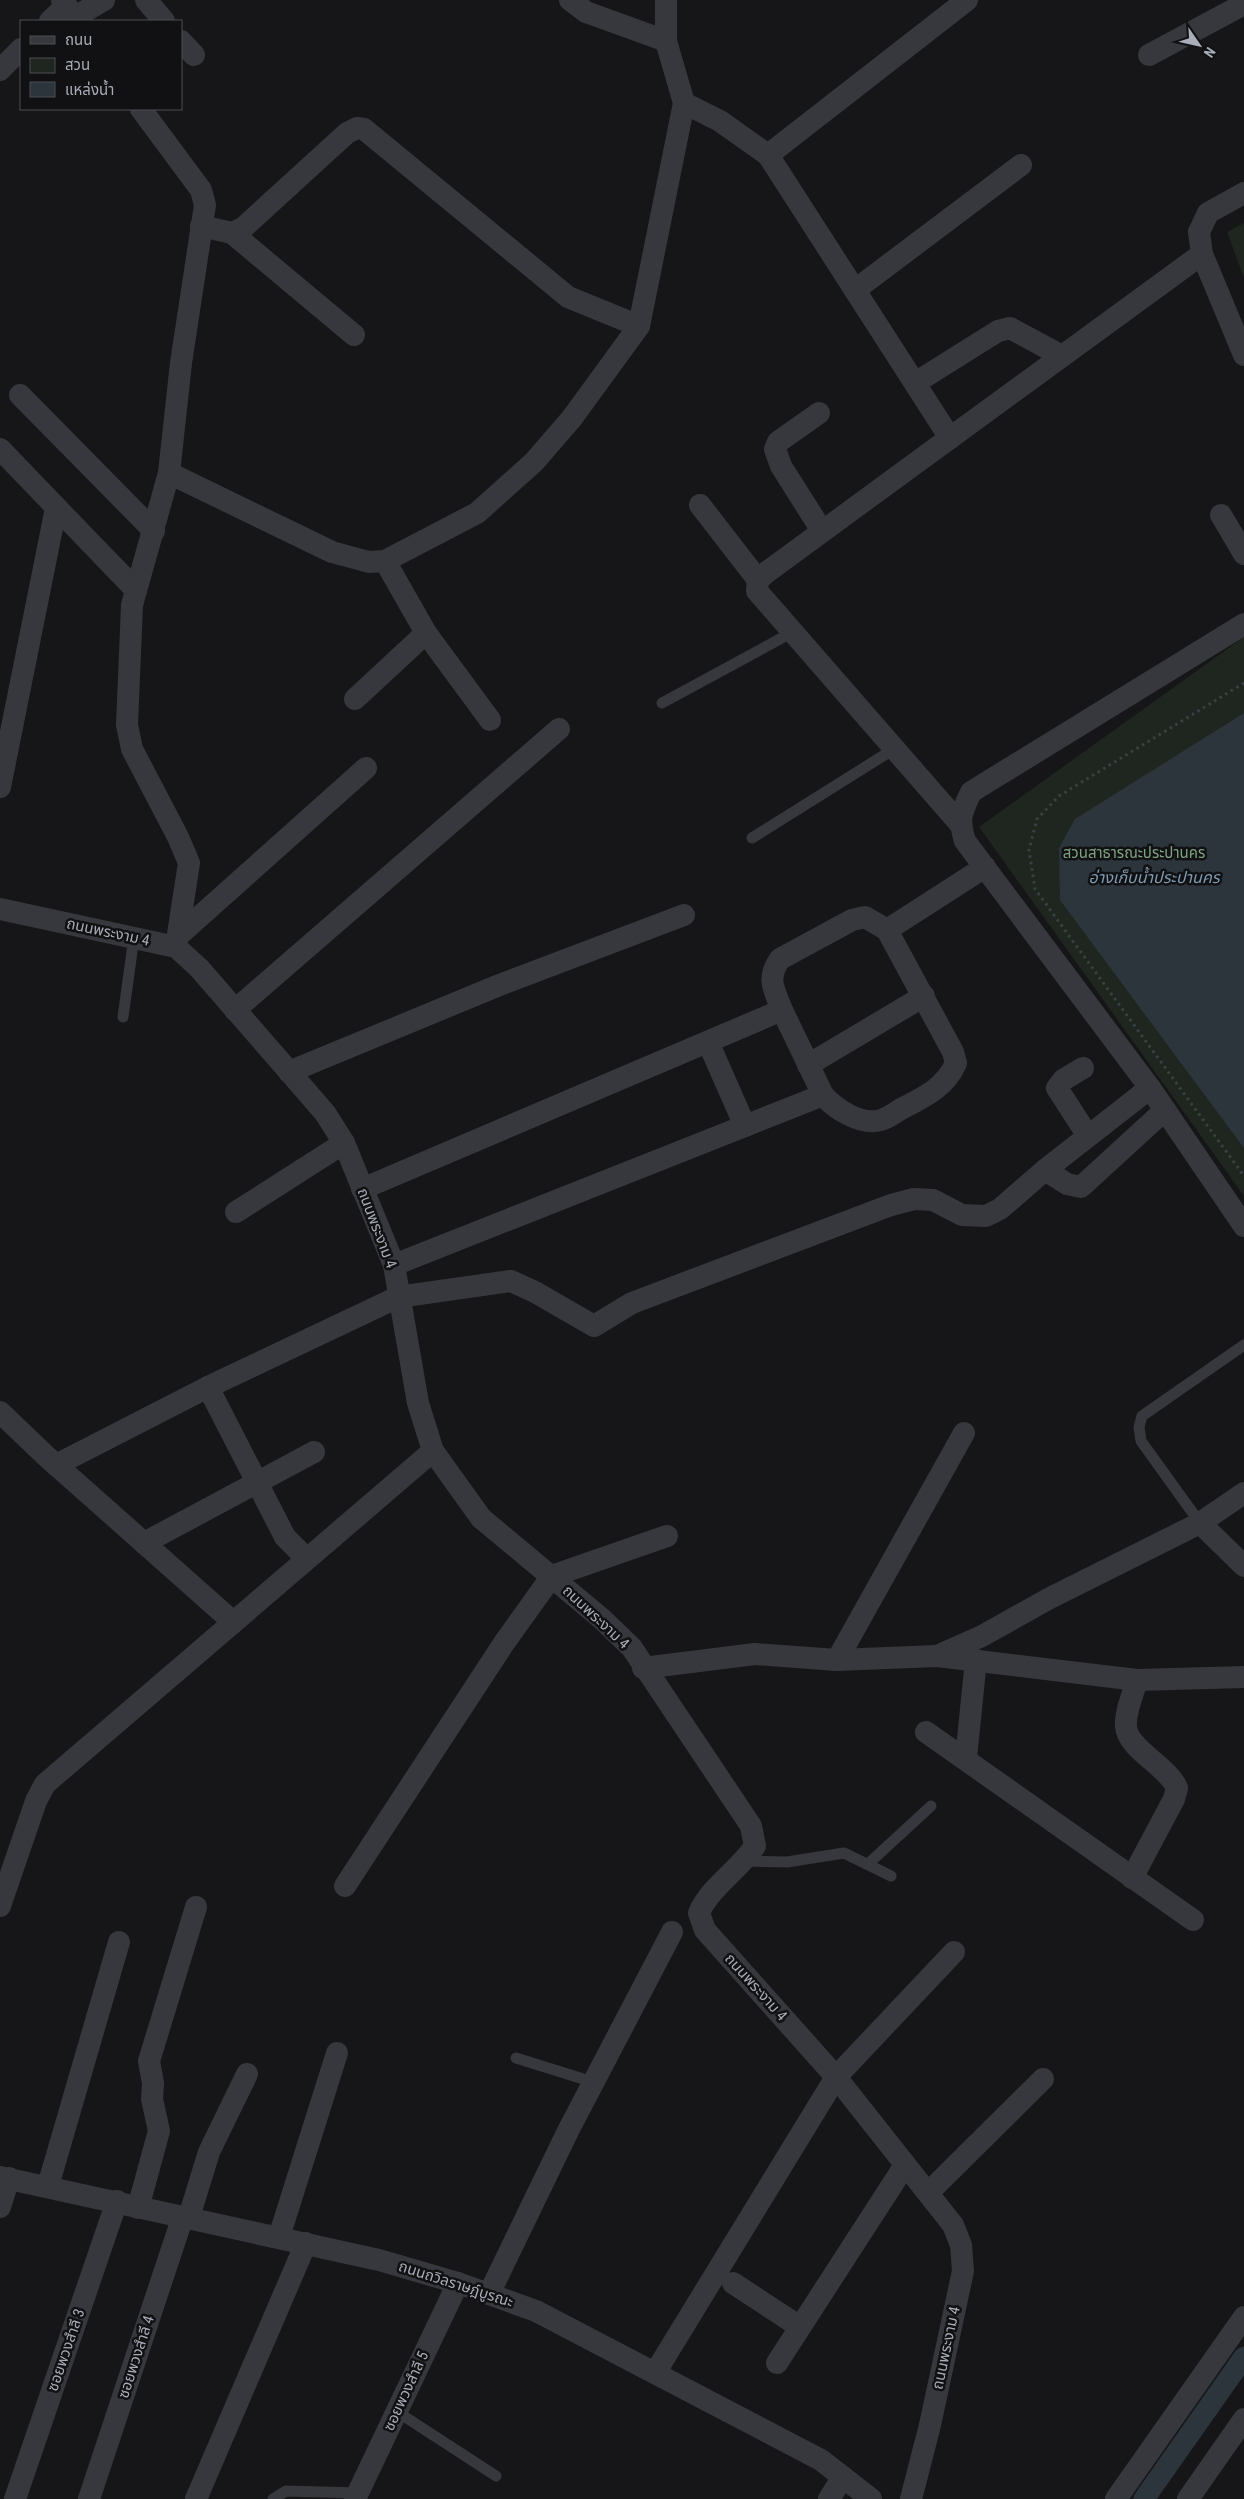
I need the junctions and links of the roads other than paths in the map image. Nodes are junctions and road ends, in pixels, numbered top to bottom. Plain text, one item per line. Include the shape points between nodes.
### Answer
1 (104, 0) edge
2 (146, 0) edge
3 (570, 0) edge
4 (666, 0) edge
5 (966, 0) edge
6 (1244, 4) edge
7 (66, 13) edge
8 (163, 20) edge
9 (666, 42) junction
10 (20, 51) edge
11 (1150, 55) dead end
12 (0, 70) edge
13 (684, 103) junction
14 (143, 110) edge
15 (768, 155) junction
16 (1021, 165) dead end
17 (1244, 192) edge
18 (201, 226) junction
19 (232, 233) junction
20 (1202, 254) junction
21 (855, 290) junction
22 (639, 326) junction
23 (354, 335) dead end
24 (1244, 355) edge
25 (1062, 356) junction
26 (915, 383) junction
27 (20, 395) dead end
28 (819, 413) dead end
29 (950, 438) junction
30 (0, 449) edge
31 (169, 473) junction
32 (700, 505) dead end
33 (56, 508) junction
34 (1221, 514) dead end
35 (154, 531) junction
36 (822, 531) junction
37 (1244, 554) edge
38 (385, 561) junction
39 (758, 580) junction
40 (135, 589) junction
41 (1244, 624) edge
42 (426, 633) junction
43 (791, 633) junction
44 (355, 700) dead end
45 (662, 703) dead end
46 (490, 720) dead end
47 (560, 728) dead end
48 (894, 749) junction
49 (366, 768) dead end
50 (0, 787) edge
51 (960, 824) junction
52 (752, 838) dead end
53 (985, 867) junction
54 (0, 909) edge
55 (684, 915) dead end
56 (887, 930) junction
57 (134, 937) junction
58 (177, 941) junction
59 (924, 996) junction
60 (235, 1010) junction
61 (782, 1010) junction
62 (123, 1017) dead end
63 (708, 1042) junction
64 (808, 1066) junction
65 (1083, 1068) dead end
66 (289, 1072) junction
67 (1150, 1088) junction
68 (823, 1095) junction
69 (1165, 1110) junction
70 (745, 1126) junction
71 (1088, 1136) junction
72 (344, 1143) junction
73 (1045, 1170) junction
74 (362, 1188) junction
75 (236, 1212) dead end
76 (1244, 1226) edge
77 (394, 1265) junction
78 (398, 1297) junction
79 (1244, 1345) edge
80 (208, 1387) junction
81 (0, 1412) edge
82 (964, 1433) dead end
83 (433, 1451) junction
84 (314, 1452) dead end
85 (56, 1465) junction
86 (257, 1483) junction
87 (1244, 1493) edge
88 (1200, 1523) junction
89 (667, 1536) dead end
90 (144, 1543) junction
91 (306, 1558) junction
92 (1244, 1566) edge
93 (552, 1576) junction
94 (232, 1621) junction
95 (936, 1656) junction
96 (837, 1660) junction
97 (976, 1660) junction
98 (643, 1668) junction
99 (1244, 1677) edge
100 (1137, 1680) junction
101 (926, 1732) dead end
102 (966, 1758) junction
103 (931, 1806) dead end
104 (745, 1861) junction
105 (868, 1864) junction
106 (5, 1875) edge
107 (891, 1876) dead end
108 (1132, 1878) junction
109 (345, 1886) dead end
110 (0, 1906) edge
111 (196, 1907) dead end
112 (1193, 1920) dead end
113 (672, 1932) dead end
114 (119, 1942) dead end
115 (954, 1952) dead end
116 (337, 2053) dead end
117 (516, 2058) dead end
118 (247, 2074) dead end
119 (836, 2077) junction
120 (1043, 2079) dead end
121 (593, 2082) junction
122 (906, 2165) junction
123 (4, 2177) edge
124 (48, 2186) junction
125 (928, 2194) junction
126 (127, 2204) junction
127 (0, 2207) edge
128 (186, 2216) junction
129 (279, 2237) junction
130 (306, 2243) junction
131 (458, 2282) junction
132 (733, 2283) dead end
133 (488, 2294) junction
134 (1244, 2317) edge
135 (800, 2327) junction
136 (777, 2363) dead end
137 (655, 2373) junction
138 (396, 2411) junction
139 (1244, 2419) edge
140 (496, 2476) dead end
141 (843, 2477) junction
142 (356, 2496) edge
143 (15, 2499) edge
144 (88, 2499) edge
145 (196, 2499) edge
146 (272, 2499) edge
147 (829, 2499) edge
148 (871, 2499) edge
149 (911, 2499) edge
150 (1116, 2499) edge
151 (1188, 2499) edge

1 - 7 street
2 - 8 street
3 - 9 street via 586,12
4 - 9 street
5 - 15 street
6 - 11 street
9 - 13 street
10 - 12 street
13 - 15 street via 720,121
13 - 22 street
14 - 18 street via 201,190 205,206
15 - 21 street
16 - 21 street
17 - 20 street via 1208,213 1199,232
18 - 19 street
18 - 31 street
19 - 22 street via 243,228 347,133 356,128 364,129 568,297
19 - 23 street
20 - 24 street
20 - 25 street
21 - 26 street
22 - 38 street via 572,418 534,462 477,513
25 - 26 street via 1010,328 998,331
25 - 29 street
26 - 29 street
27 - 35 street
28 - 36 street via 778,442 775,449 781,466
29 - 36 street
30 - 33 street
31 - 35 street
31 - 38 street via 332,552 369,562
32 - 39 street
33 - 40 street
33 - 50 street
34 - 37 street
35 - 40 street
36 - 39 street
38 - 42 street
39 - 43 street via 757,591
40 - 58 street via 128,725 132,749 189,863
41 - 51 street via 971,792 960,815
42 - 44 street
42 - 46 street
43 - 45 lane
43 - 48 street
47 - 60 street
48 - 51 street
48 - 52 lane
49 - 58 street
51 - 53 street via 965,841
53 - 56 street
53 - 67 street
54 - 57 street, ถนนพระงาม 4
55 - 66 street via 496,986
56 - 59 street
56 - 61 street via 865,917 852,920 780,959 772,970 772,985
57 - 58 street, ถนนพระงาม 4
57 - 62 lane
58 - 60 street, ถนนพระงาม 4
59 - 64 street
59 - 68 street via 956,1063 944,1082 933,1092 880,1121 864,1120 840,1111
60 - 66 street, ถนนพระงาม 4
61 - 63 street
61 - 64 street
63 - 70 street
63 - 74 street
64 - 68 street
65 - 71 street via 1063,1080 1057,1088
66 - 72 street, ถนนพระงาม 4 via 324,1113
67 - 69 street
67 - 71 street
68 - 70 street
69 - 73 street via 1081,1187 1067,1184
69 - 76 street
70 - 77 street
71 - 73 street
72 - 74 street, ถนนพระงาม 4
72 - 75 street
73 - 78 street via 1000,1209 986,1216 962,1215 933,1200 914,1199 891,1204 632,1302 594,1326 511,1281
74 - 77 street, ถนนพระงาม 4
77 - 78 street, ถนนพระงาม 4
78 - 80 street
78 - 83 street, ถนนพระงาม 4 via 418,1402
79 - 88 lane via 1142,1416 1140,1441
80 - 85 street
80 - 86 street
81 - 85 street
82 - 96 street
83 - 91 street
83 - 93 street, ถนนพระงาม 4 via 481,1518
84 - 86 street
85 - 90 street
86 - 90 street
86 - 91 street via 285,1537
87 - 88 street
88 - 92 street
88 - 95 street via 982,1636
89 - 93 street
90 - 94 street
91 - 94 street
93 - 98 street, ถนนพระงาม 4 via 632,1648
93 - 109 street via 504,1643
94 - 106 street via 45,1784
95 - 96 street
95 - 97 street
96 - 98 street via 756,1654
97 - 100 street
97 - 102 street
98 - 104 street, ถนนพระงาม 4 via 751,1826 755,1846
99 - 100 street
100 - 108 street via 1126,1725 1128,1737 1173,1778 1177,1788
101 - 102 street
102 - 108 street
103 - 105 lane
104 - 105 lane via 787,1862 844,1853
104 - 119 street, ถนนพระงาม 4 via 704,1903 699,1913 705,1930
105 - 107 lane
106 - 110 street
108 - 112 street
111 - 126 street, ซอยพวงสำลี 3 via 149,2061 159,2132
113 - 121 street
114 - 124 street
115 - 119 street
116 - 129 street
117 - 121 lane
118 - 128 street, ซอยพวงสำลี 4 via 209,2152
119 - 122 street, ถนนพระงาม 4
119 - 137 street
120 - 125 street
121 - 133 street
122 - 125 street, ถนนพระงาม 4
122 - 135 street
123 - 124 street, ถนนถวิลราษฎ์บูรณะ
123 - 127 street
124 - 126 street, ถนนถวิลราษฎ์บูรณะ
125 - 149 street, ถนนพระงาม 4 via 953,2225 961,2245 963,2271
126 - 128 street, ถนนถวิลราษฎ์บูรณะ
126 - 143 street, ซอยพวงสำลี 3
128 - 129 street, ถนนถวิลราษฎ์บูรณะ
128 - 144 street, ซอยพวงสำลี 4
129 - 130 street, ถนนถวิลราษฎ์บูรณะ
130 - 131 street, ถนนถวิลราษฎ์บูรณะ
130 - 145 street
131 - 133 street, ถนนถวิลราษฎ์บูรณะ
131 - 138 street, ซอยพวงสำลี 5
132 - 135 street
133 - 137 street, ถนนถวิลราษฎ์บูรณะ via 536,2311
134 - 150 street
135 - 136 street
137 - 141 street, ถนนถวิลราษฎ์บูรณะ via 821,2460
138 - 140 lane
138 - 142 street, ซอยพวงสำลี 5
139 - 151 street
141 - 147 street
141 - 148 street, ถนนถวิลราษฎ์บูรณะ
142 - 146 lane via 286,2491

